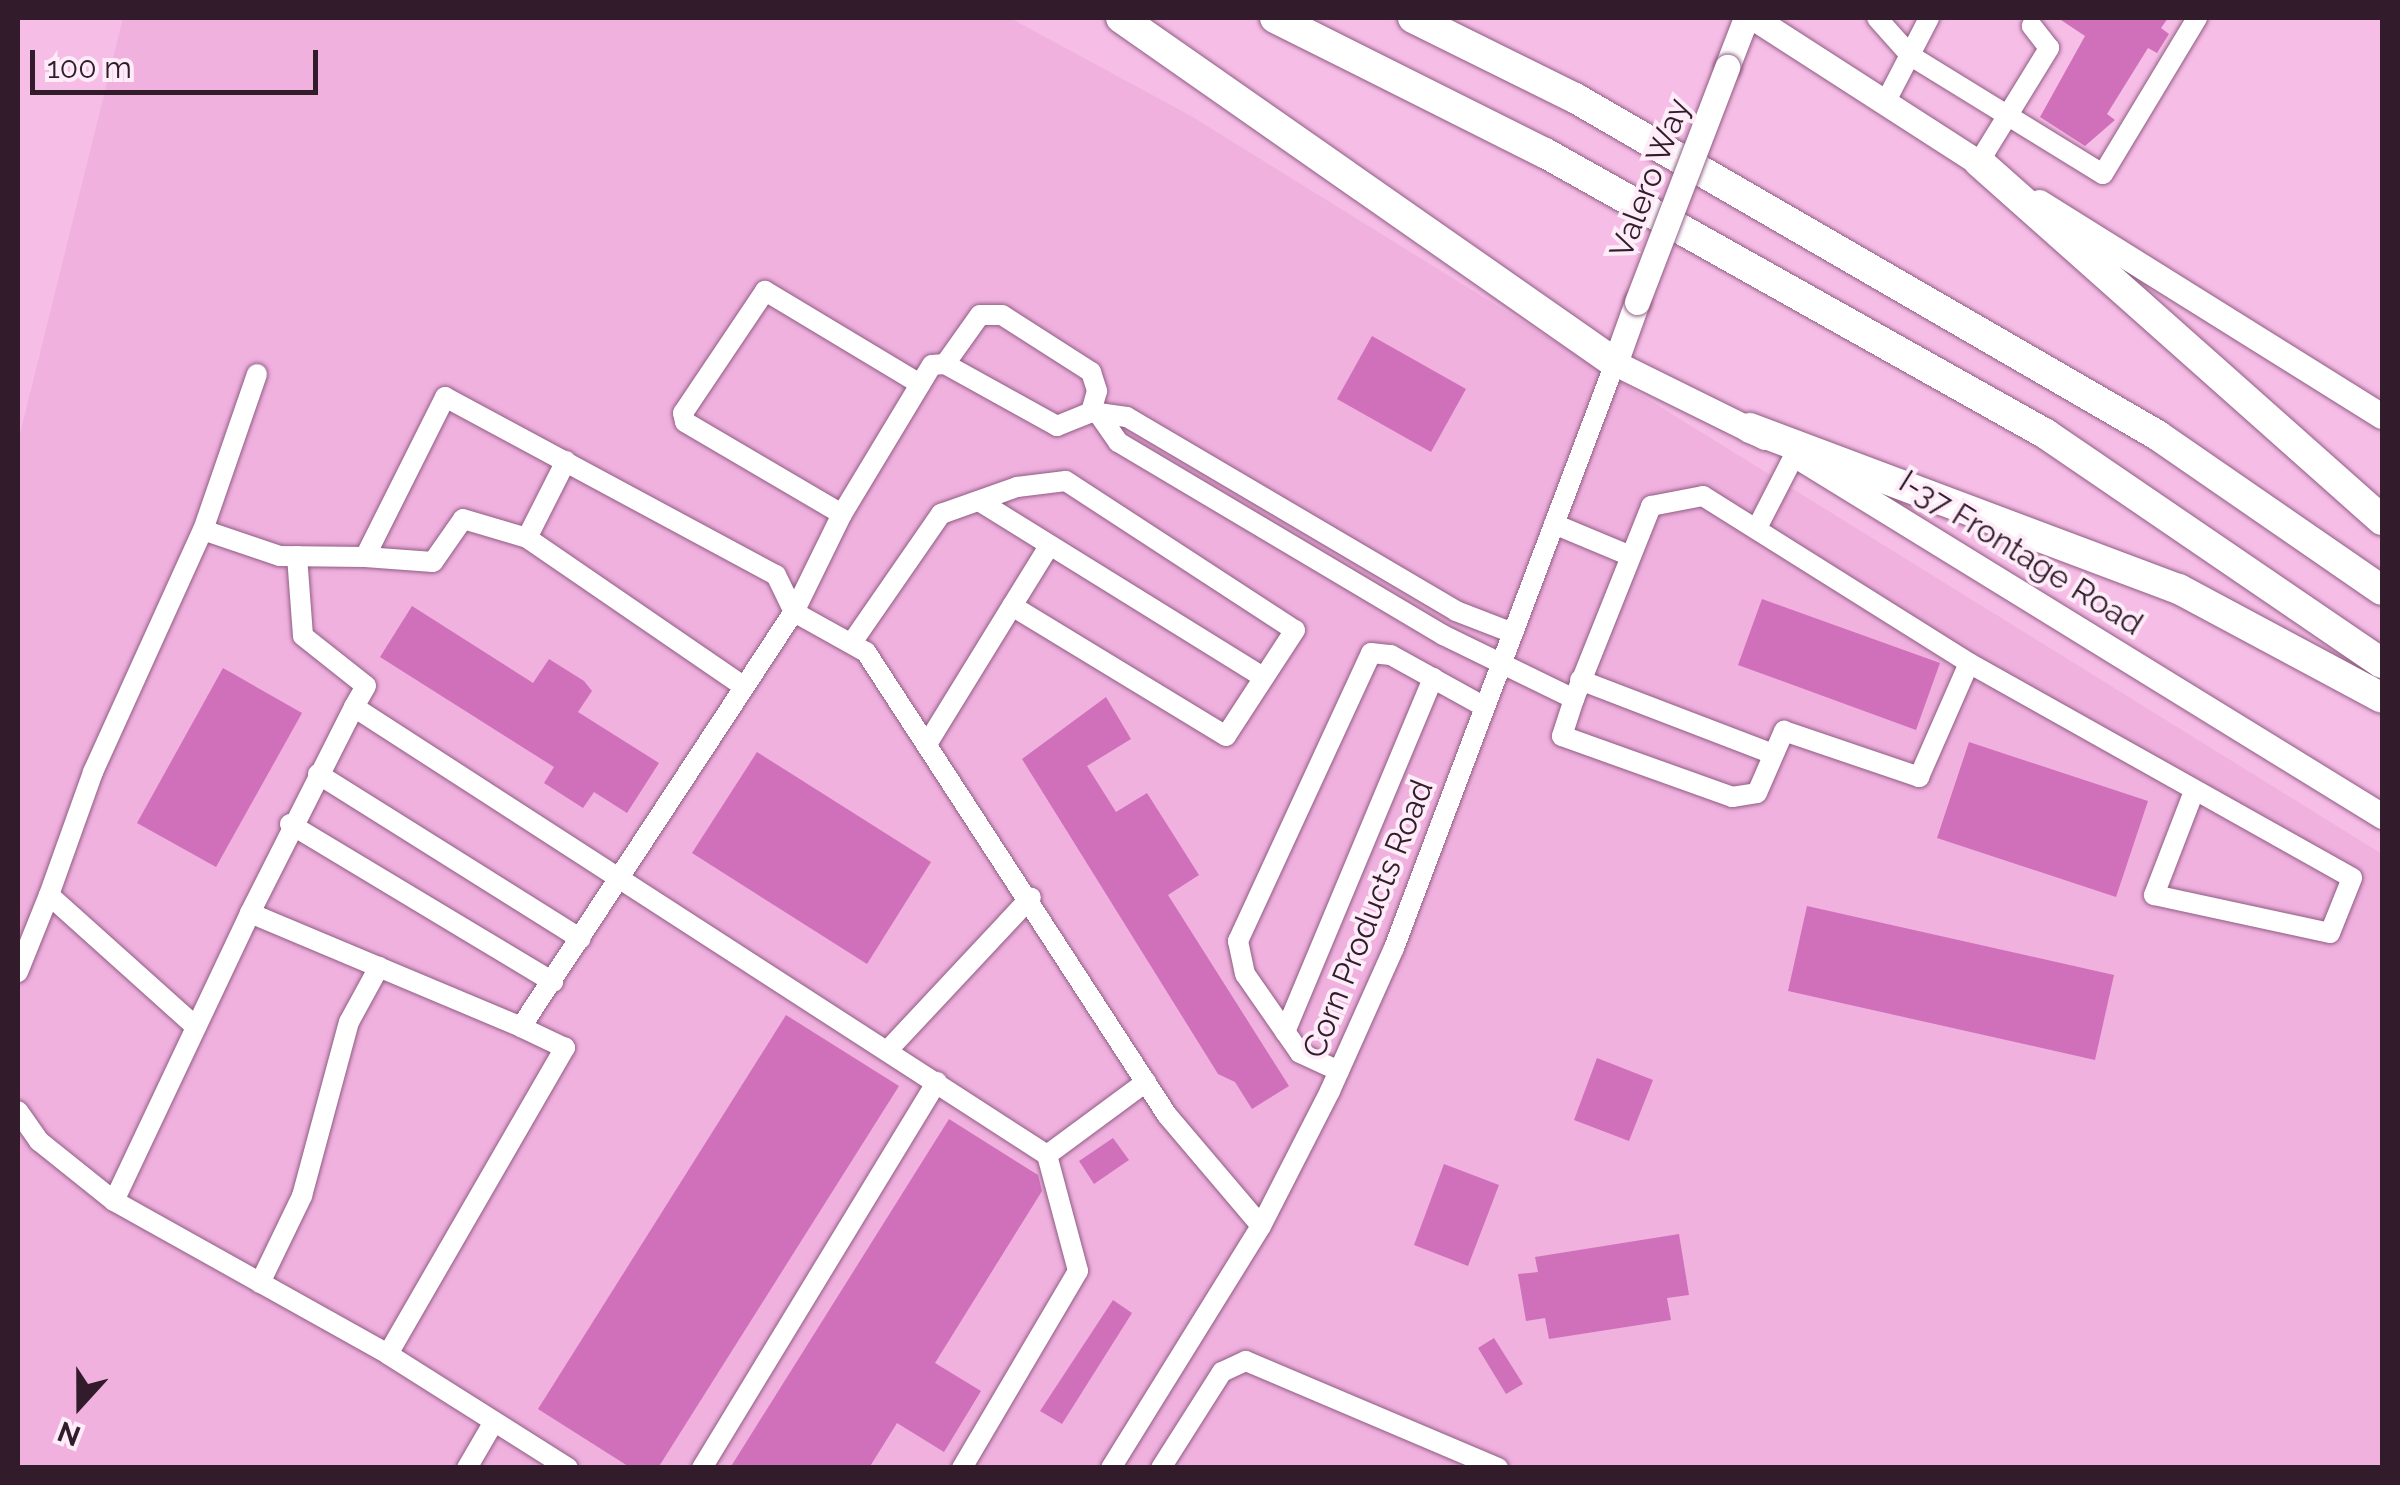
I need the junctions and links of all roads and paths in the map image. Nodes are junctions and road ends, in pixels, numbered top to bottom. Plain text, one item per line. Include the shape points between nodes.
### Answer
1 (1121, 18) edge
2 (1274, 18) edge
3 (1412, 18) edge
4 (1750, 18) edge
5 (1877, 18) edge
6 (1929, 18) edge
7 (2198, 18) edge
8 (2032, 26) dead end
9 (1911, 56) junction
10 (1885, 103) junction
11 (2005, 120) junction
12 (1979, 162) junction
13 (1615, 363) junction
14 (945, 364) junction
15 (257, 374) dead end
16 (920, 384) junction
17 (1095, 414) junction
18 (2382, 416) edge
19 (1750, 428) junction
20 (1795, 454) junction
21 (566, 461) junction
22 (979, 501) junction
23 (842, 514) junction
24 (2382, 520) edge
25 (1554, 524) junction
26 (1756, 528) junction
27 (203, 530) junction
28 (527, 538) junction
29 (1049, 546) junction
30 (297, 556) junction
31 (1631, 556) junction
32 (365, 557) junction
33 (2382, 590) edge
34 (1012, 606) junction
35 (794, 612) junction
36 (1513, 632) junction
37 (853, 641) junction
38 (1969, 663) junction
39 (2382, 663) edge
40 (1501, 664) junction
41 (1264, 678) junction
42 (1432, 678) junction
43 (743, 686) junction
44 (1577, 689) junction
45 (2382, 698) edge
46 (1485, 706) junction
47 (354, 707) junction
48 (929, 741) junction
49 (1774, 754) junction
50 (318, 774) junction
51 (2193, 794) junction
52 (2382, 816) edge
53 (290, 824) junction
54 (623, 874) junction
55 (49, 895) junction
56 (1032, 897) junction
57 (250, 913) junction
58 (580, 940) junction
59 (379, 968) junction
60 (18, 972) edge
61 (553, 982) junction
62 (195, 1026) junction
63 (521, 1027) junction
64 (1286, 1032) junction
65 (888, 1050) junction
66 (1338, 1071) junction
67 (937, 1082) junction
68 (1146, 1082) junction
69 (18, 1110) edge
70 (1046, 1154) junction
71 (114, 1201) junction
72 (1262, 1226) junction
73 (260, 1282) junction
74 (388, 1354) junction
75 (492, 1425) junction
76 (467, 1468) edge
77 (568, 1468) edge
78 (702, 1468) edge
79 (962, 1468) edge
80 (1111, 1468) edge
81 (1162, 1468) edge
82 (1498, 1468) edge

1 - 13 highway
2 - 39 highway via 1545,153 2046,434
3 - 33 highway via 1575,98 2157,436
4 - 10 main road
4 - 13 main road, Valero Way, bridge
5 - 9 street
6 - 9 street
7 - 11 street via 2103,174
8 - 11 street via 2049,48
9 - 10 street
9 - 11 street
10 - 12 main road
11 - 12 street
12 - 18 main road
12 - 24 highway
13 - 19 main road, I-37 Frontage Road
13 - 25 street, Corn Products Road
14 - 16 street via 932,365
14 - 17 street via 1057,426
14 - 17 street via 963,331 991,311 1091,372
15 - 27 street
16 - 23 street
16 - 23 street via 765,291 702,380 683,412 686,422
17 - 36 street via 1127,417 1456,611
17 - 40 street via 1118,442
19 - 20 main road, I-37 Frontage Road
19 - 45 highway via 2179,589
20 - 26 street
20 - 52 main road, I-37 Frontage Road
21 - 28 street
21 - 32 street via 445,397
21 - 35 street via 776,575
22 - 29 street
22 - 37 street via 941,514
22 - 41 street via 1066,481 1295,630
23 - 35 street
25 - 31 street
25 - 36 street, Corn Products Road
26 - 31 street via 1703,496 1666,497 1651,506
26 - 38 street
27 - 30 street
27 - 55 street via 93,772
28 - 32 street via 463,520 433,562
28 - 43 street
29 - 34 street
29 - 41 street
30 - 32 street
30 - 47 street via 302,636 366,686
31 - 44 street
34 - 41 street via 1226,736
34 - 48 street
35 - 37 street
35 - 43 street
36 - 40 street, Corn Products Road
37 - 48 street
38 - 49 street via 1919,777 1784,730
38 - 51 street
40 - 44 street
40 - 46 street, Corn Products Road
42 - 46 street
42 - 64 street
42 - 64 street via 1371,653 1238,941 1245,974
43 - 54 street
44 - 49 street
44 - 49 street via 1562,736 1732,797 1757,793
46 - 66 street, Corn Products Road
47 - 50 street
47 - 54 street
48 - 56 street
50 - 53 street
50 - 58 street
51 - 51 street via 2352,878 2330,933 2154,894
53 - 57 street
53 - 61 street
54 - 58 street
54 - 65 street
55 - 60 street
55 - 62 street
56 - 65 street
56 - 68 street
57 - 59 street
57 - 62 street
58 - 61 street
59 - 63 street
59 - 73 street via 349,1022 302,1196
61 - 63 street
62 - 71 street
63 - 74 street via 565,1048
64 - 66 street via 1300,1053
65 - 67 street
66 - 72 street, Corn Products Road
67 - 70 street
67 - 78 street
68 - 70 street
68 - 72 street
69 - 71 street via 39,1141
70 - 79 street via 1078,1271
71 - 73 street
72 - 80 street, Corn Products Road
73 - 74 street
74 - 75 street
75 - 76 street
75 - 77 street
81 - 82 street via 1222,1372 1246,1361

